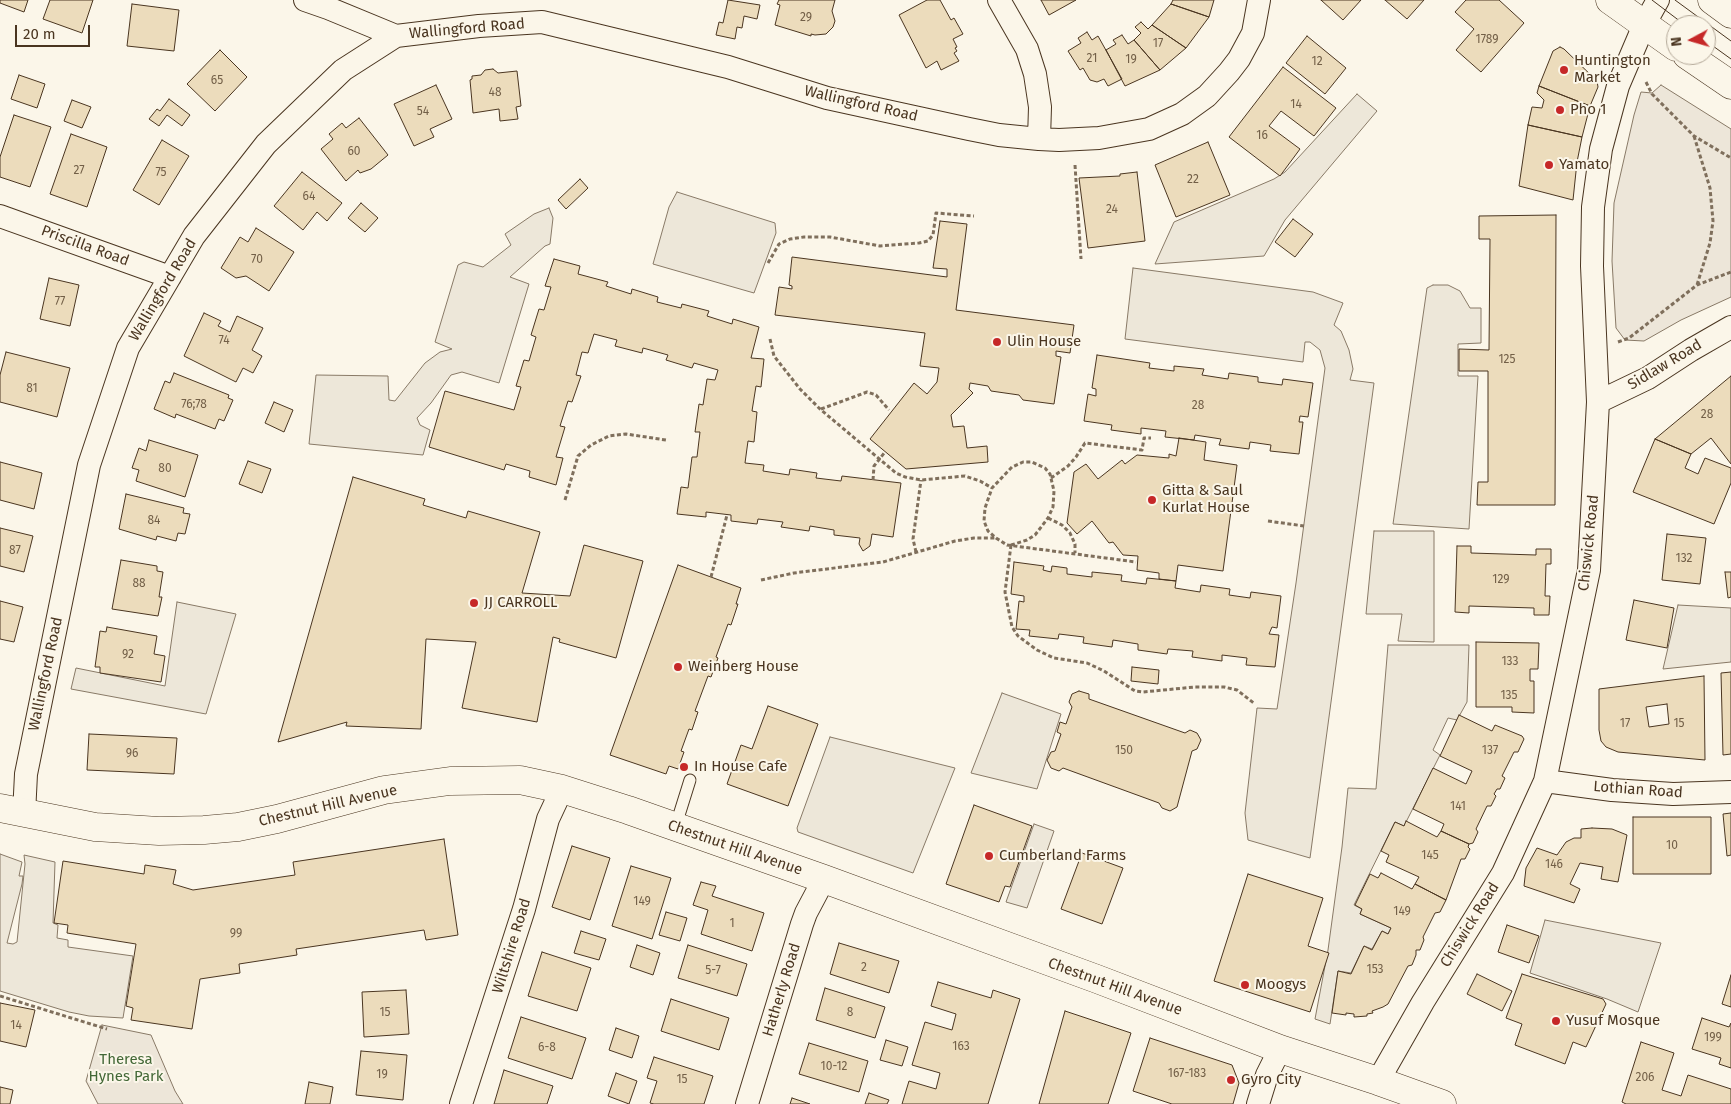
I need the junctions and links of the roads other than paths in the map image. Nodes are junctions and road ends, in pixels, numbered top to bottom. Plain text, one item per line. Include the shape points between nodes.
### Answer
1 (305, 0) edge
2 (999, 0) edge
3 (1259, 0) edge
4 (1610, 0) edge
5 (1658, 0) edge
6 (1712, 0) edge
7 (1731, 14) edge
8 (1644, 25) junction
9 (396, 36) junction
10 (1666, 40) edge
11 (1702, 65) edge
12 (1731, 85) edge
13 (1039, 139) junction
14 (0, 216) edge
15 (170, 276) junction
16 (1731, 327) edge
17 (1598, 402) junction
18 (690, 780) dead end
19 (1545, 781) junction
20 (562, 789) junction
21 (1731, 792) edge
22 (12, 811) edge
23 (675, 828) junction
24 (824, 879) junction
25 (1280, 1049) junction
26 (1378, 1081) junction
27 (1435, 1103) edge
28 (462, 1104) edge
29 (746, 1104) edge
30 (1258, 1104) edge

1 - 9 street
2 - 13 street via 1027,49 1037,81
3 - 13 street, Wallingford Road via 1253,32 1239,60 1207,96 1182,114 1138,132 1080,139
4 - 8 main road
5 - 8 street, Chiswick Road
6 - 7 main road
8 - 10 main road
8 - 17 street, Chiswick Road via 1618,86 1601,149 1593,207 1592,266
9 - 13 street, Wallingford Road via 542,22 728,67 827,98 999,135
9 - 15 street, Wallingford Road via 343,70 266,144 194,236
11 - 12 main road
14 - 15 street, Priscilla Road
15 - 22 street, Wallingford Road via 128,348 89,466 26,774
16 - 17 street, Sidlaw Road via 1648,378
17 - 19 street, Chiswick Road via 1589,570
18 - 23 lane
19 - 21 street, Lothian Road via 1673,794
19 - 26 street, Chiswick Road via 1503,873 1422,1002
20 - 22 main road, Chestnut Hill Avenue via 520,780 450,782 384,790 238,827 176,831 95,827
20 - 23 main road, Chestnut Hill Avenue
20 - 28 street, Wiltshire Road via 548,819 524,909
23 - 24 main road, Chestnut Hill Avenue
24 - 25 main road, Chestnut Hill Avenue
24 - 29 street, Hatherly Road via 804,918
25 - 26 main road, Chestnut Hill Avenue
25 - 30 street
26 - 27 main road, Chestnut Hill Avenue

